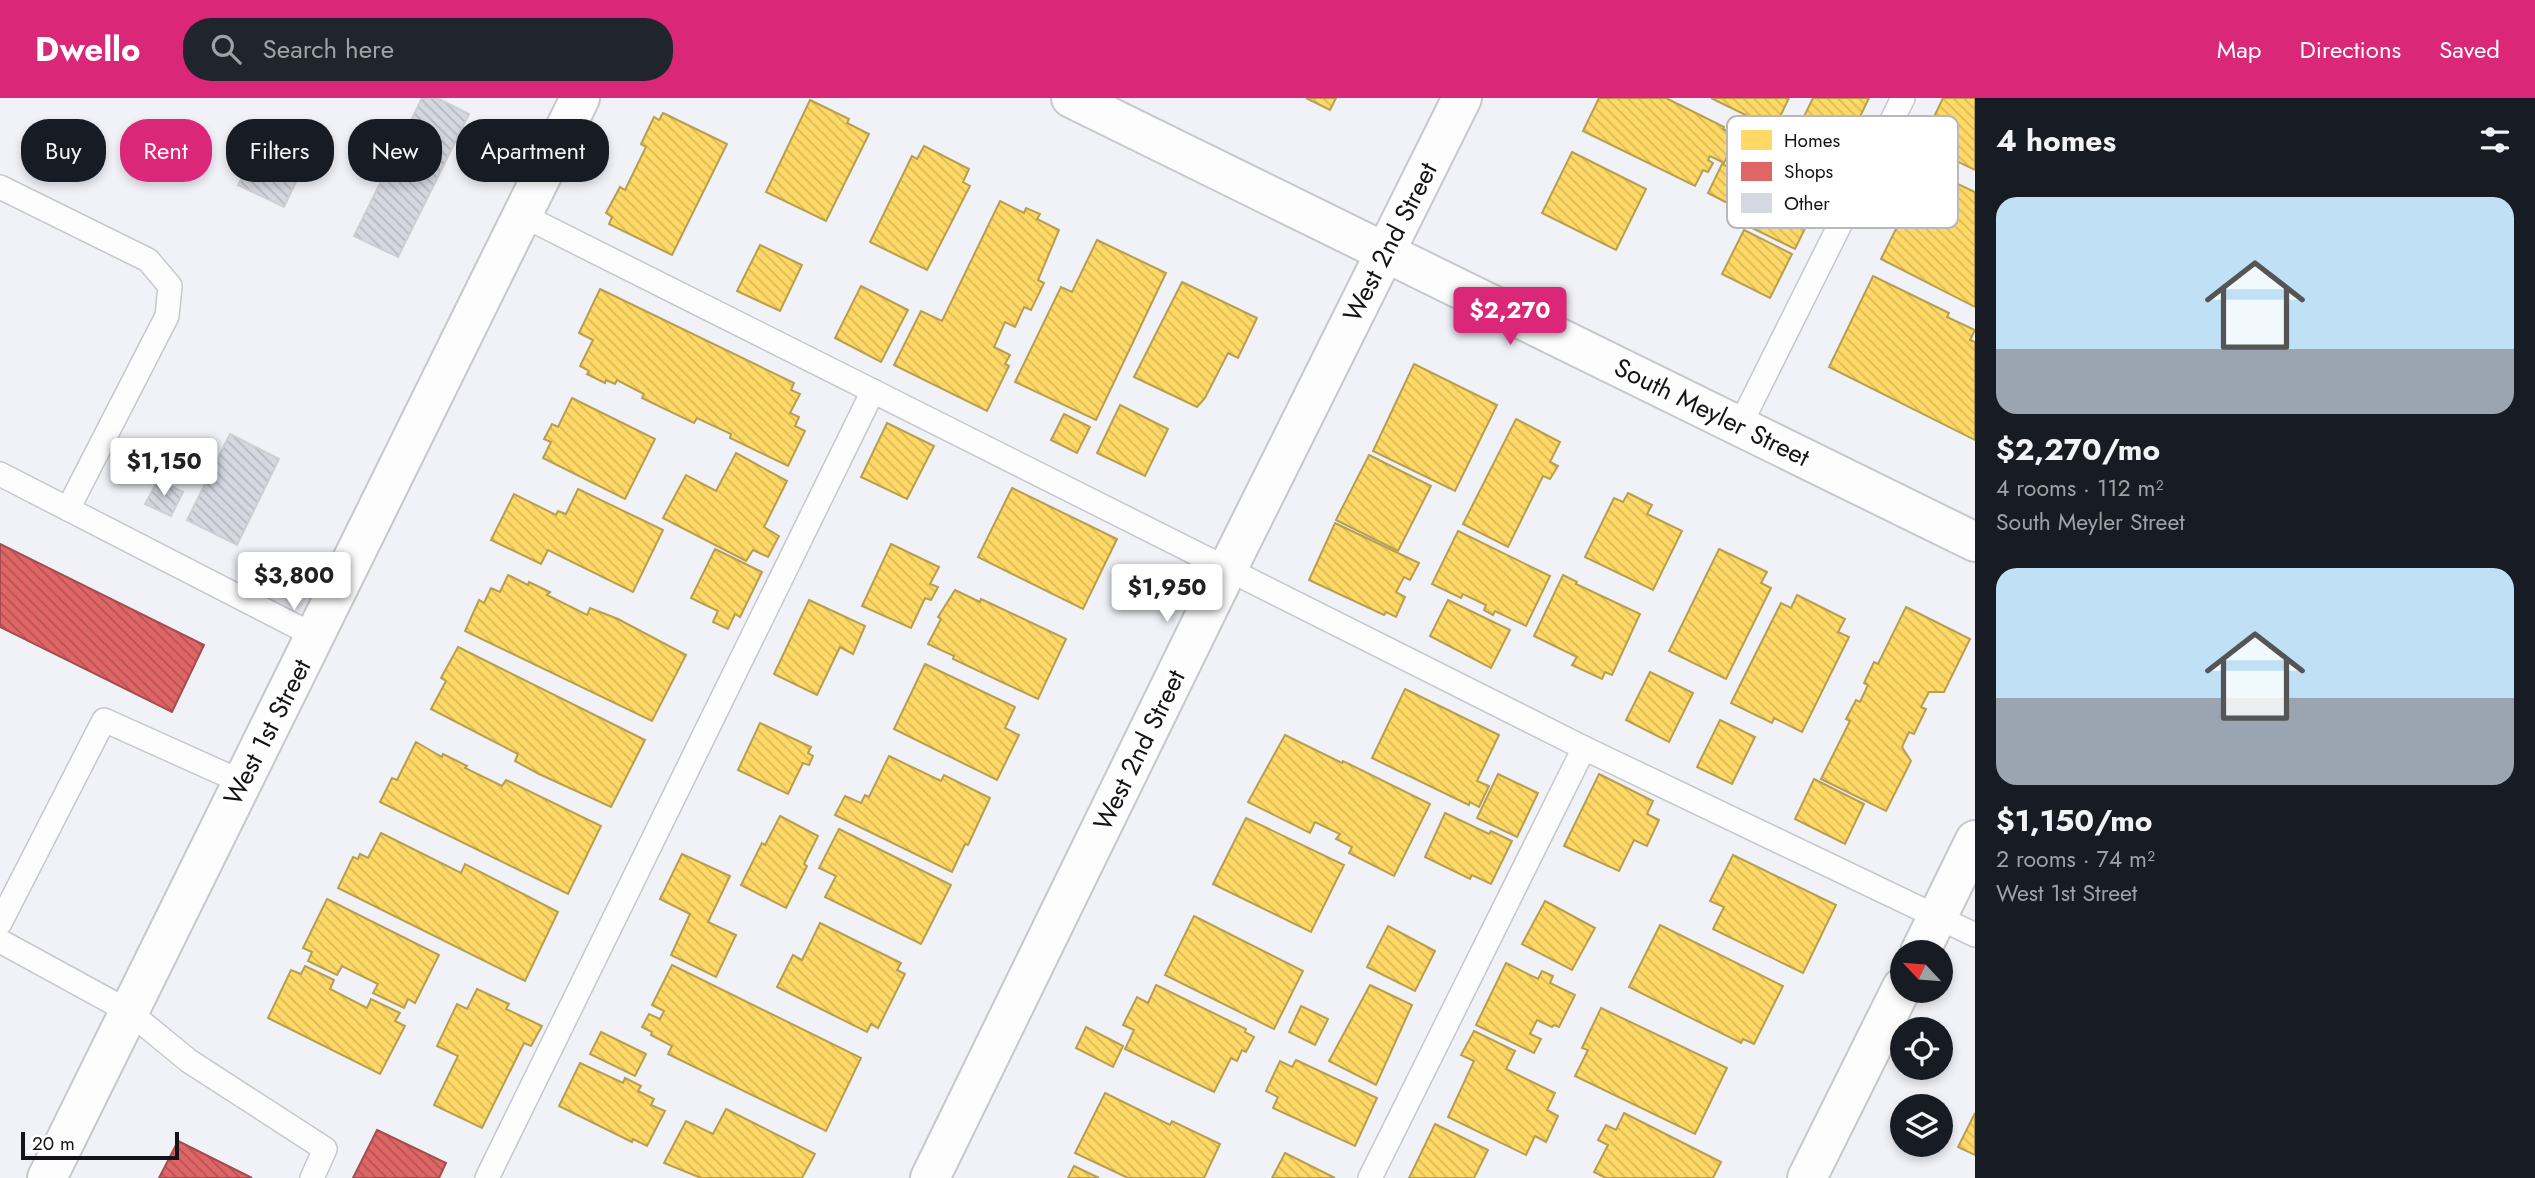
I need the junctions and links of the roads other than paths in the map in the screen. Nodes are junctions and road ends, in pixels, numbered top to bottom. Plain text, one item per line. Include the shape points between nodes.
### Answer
1 (580, 98) edge
2 (1071, 98) edge
3 (1462, 98) edge
4 (1903, 98) edge
5 (1894, 116) edge
6 (0, 187) edge
7 (522, 215) junction
8 (1838, 228) edge
9 (1384, 253) junction
10 (873, 391) junction
11 (1740, 425) junction
12 (0, 474) edge
13 (68, 509) junction
14 (1975, 542) edge
15 (1227, 570) junction
16 (315, 636) junction
17 (1584, 748) junction
18 (242, 782) junction
19 (1975, 840) edge
20 (1938, 916) junction
21 (0, 923) edge
22 (1975, 935) edge
23 (1926, 940) edge
24 (0, 941) edge
25 (1894, 1003) edge
26 (128, 1011) junction
27 (47, 1178) edge
28 (312, 1178) edge
29 (487, 1178) edge
30 (930, 1178) edge
31 (1370, 1178) edge
32 (1807, 1178) edge

1 - 7 street, West 1st Street
2 - 9 street, South Meyler Street
3 - 9 street, West 2nd Street
4 - 5 lane
6 - 13 lane via 148,260 170,286 167,316
7 - 10 lane
7 - 16 street, West 1st Street
8 - 11 lane
9 - 11 street, South Meyler Street
9 - 15 street, West 2nd Street
10 - 15 lane
10 - 29 lane
11 - 14 street, South Meyler Street
12 - 13 lane
13 - 16 lane
15 - 17 lane
15 - 30 street, West 2nd Street
16 - 18 street, West 1st Street
17 - 20 lane
17 - 31 lane
18 - 21 lane via 104,720
18 - 26 street, West 1st Street
19 - 20 street
20 - 22 lane
20 - 23 street
24 - 26 lane
25 - 32 street
26 - 27 street, West 1st Street
26 - 28 lane via 190,1061 325,1149

